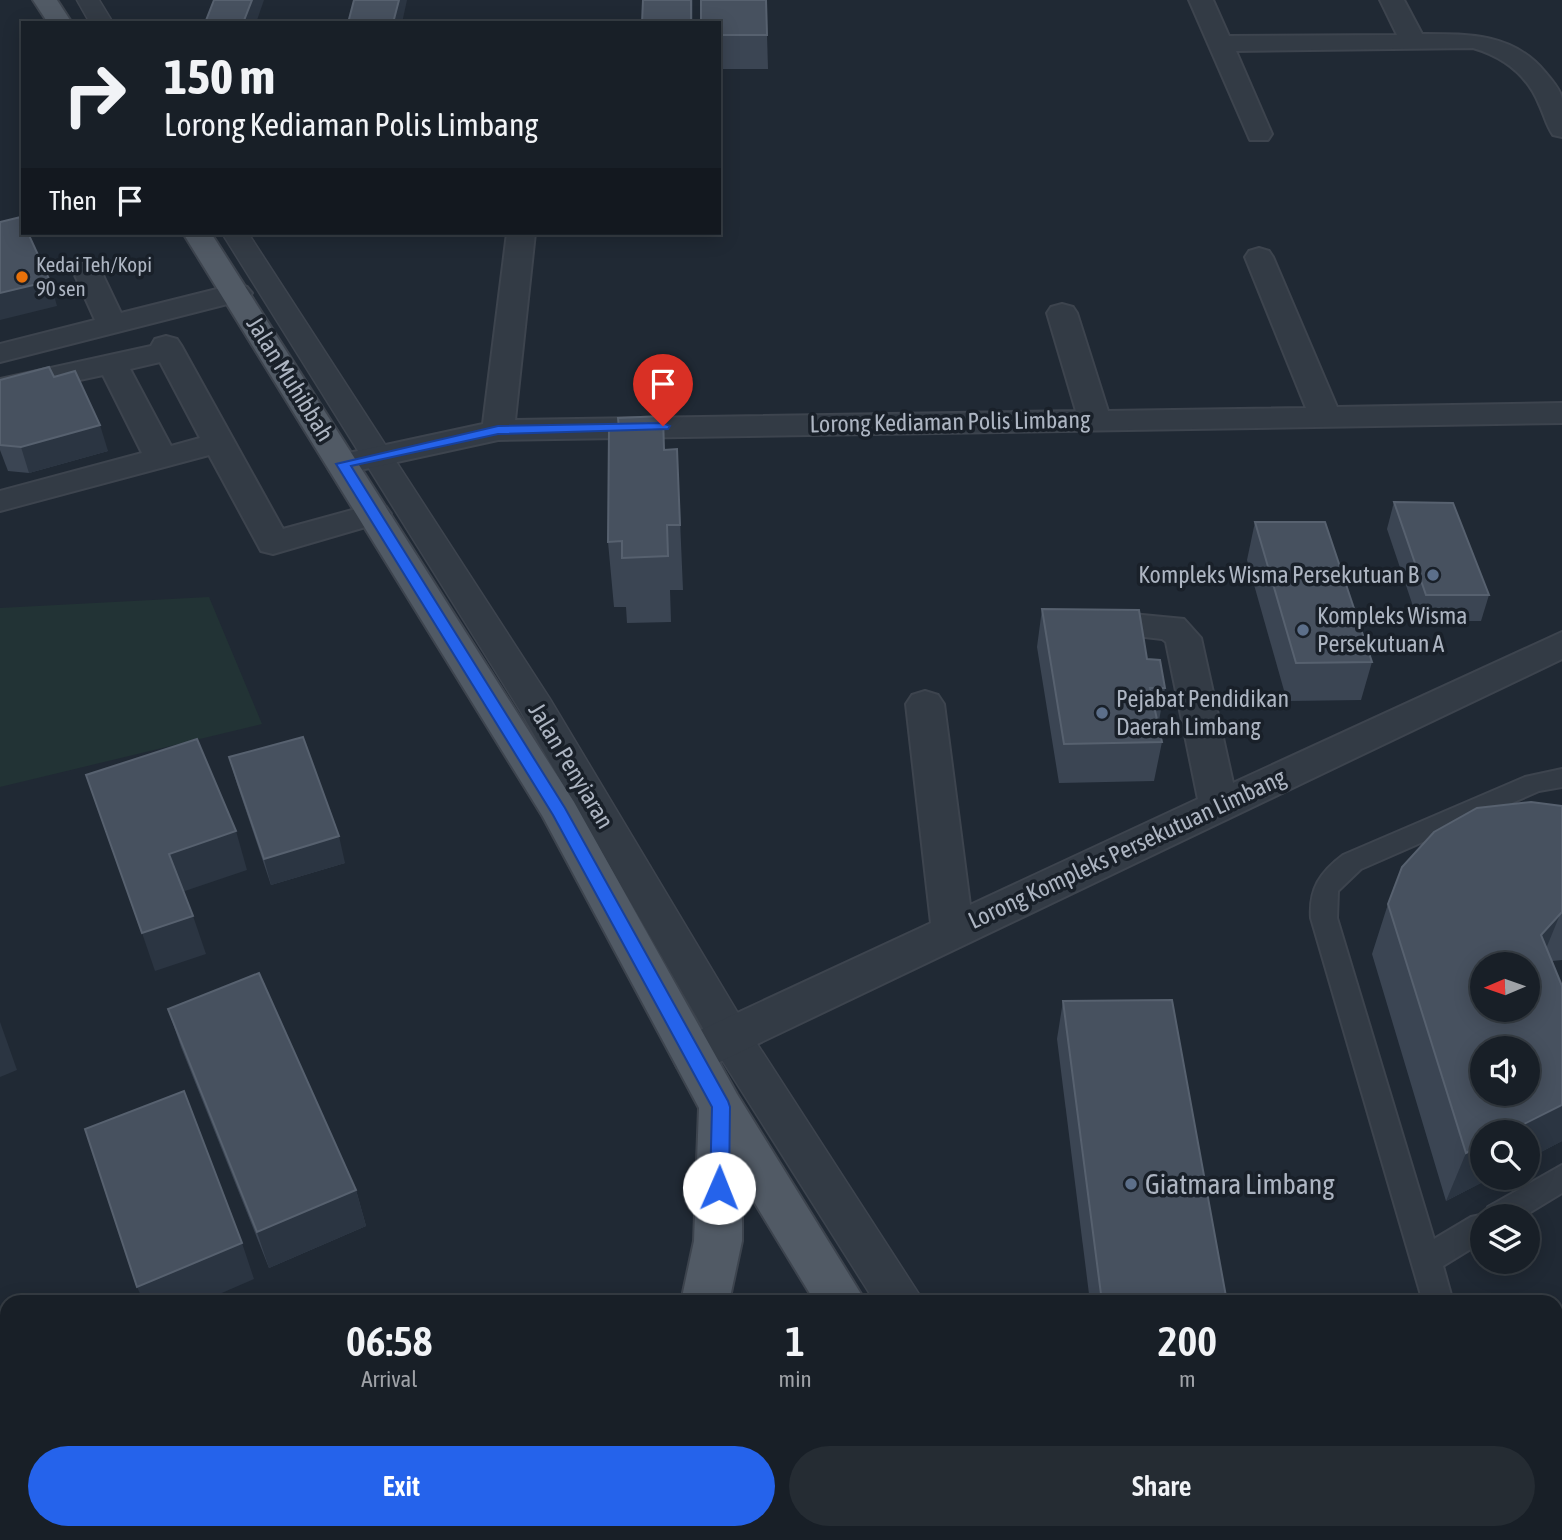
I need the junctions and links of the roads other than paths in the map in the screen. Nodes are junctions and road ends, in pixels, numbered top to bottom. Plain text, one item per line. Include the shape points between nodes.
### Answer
1 (45, 0) edge
2 (88, 0) edge
3 (1201, 0) edge
4 (1392, 0) edge
5 (59, 21) edge
6 (101, 21) edge
7 (1413, 41) junction
8 (1220, 44) junction
9 (1562, 129) edge
10 (1259, 134) dead end
11 (198, 235) edge
12 (236, 235) edge
13 (521, 235) edge
14 (1259, 257) dead end
15 (87, 271) dead end
16 (237, 293) junction
17 (1062, 313) dead end
18 (112, 325) junction
19 (0, 353) edge
20 (112, 363) junction
21 (0, 388) edge
22 (1562, 413) edge
23 (1324, 414) junction
24 (1095, 420) junction
25 (498, 430) junction
26 (219, 443) junction
27 (378, 456) junction
28 (161, 458) junction
29 (342, 464) junction
30 (0, 501) edge
31 (374, 514) junction
32 (1132, 625) edge
33 (1562, 644) edge
34 (925, 704) dead end
35 (1562, 778) edge
36 (1219, 806) junction
37 (953, 931) junction
38 (730, 1037) junction
39 (693, 1054) junction
40 (721, 1107) junction
41 (1562, 1178) edge
42 (1519, 1204) edge
43 (1470, 1233) edge
44 (1426, 1260) junction
45 (706, 1295) edge
46 (838, 1295) edge
47 (896, 1295) edge
48 (1436, 1295) edge

1 - 5 main road
2 - 6 street
3 - 8 street
4 - 7 street
7 - 8 street
7 - 9 street via 1474,41 1516,55 1542,86
8 - 10 street
11 - 16 main road, Jalan Muhibbah
12 - 27 street, Jalan Penyiaran
13 - 25 street
14 - 23 street
15 - 18 street
16 - 18 street
16 - 29 main road, Jalan Muhibbah
17 - 24 street
18 - 19 street
20 - 21 street
20 - 26 street via 168,348
20 - 28 street
22 - 23 street, Lorong Kediaman Polis Limbang
23 - 24 street, Lorong Kediaman Polis Limbang
24 - 25 street, Lorong Kediaman Polis Limbang
25 - 27 street, Lorong Kediaman Polis Limbang
26 - 28 street
26 - 31 street via 273,543
27 - 29 street, Lorong Kediaman Polis Limbang
27 - 38 street, Jalan Penyiaran via 537,708
28 - 30 street
29 - 31 main road, Jalan Muhibbah
31 - 39 main road, Jalan Muhibbah via 560,812
32 - 36 street via 1171,627 1183,638
33 - 36 street, Lorong Kompleks Persekutuan Limbang
34 - 37 street
35 - 44 lane via 1534,783 1352,862 1332,876 1322,895 1324,918
36 - 37 street, Lorong Kompleks Persekutuan Limbang
37 - 38 street, Lorong Kompleks Persekutuan Limbang
38 - 39 street, Lorong Kompleks Persekutuan Limbang
38 - 47 street, Jalan Penyiaran
39 - 40 main road, Jalan Muhibbah
40 - 45 main road, Jalan Muhibbah via 718,1241
40 - 46 main road, Jalan Muhibbah
41 - 42 lane
43 - 44 lane
44 - 48 lane

